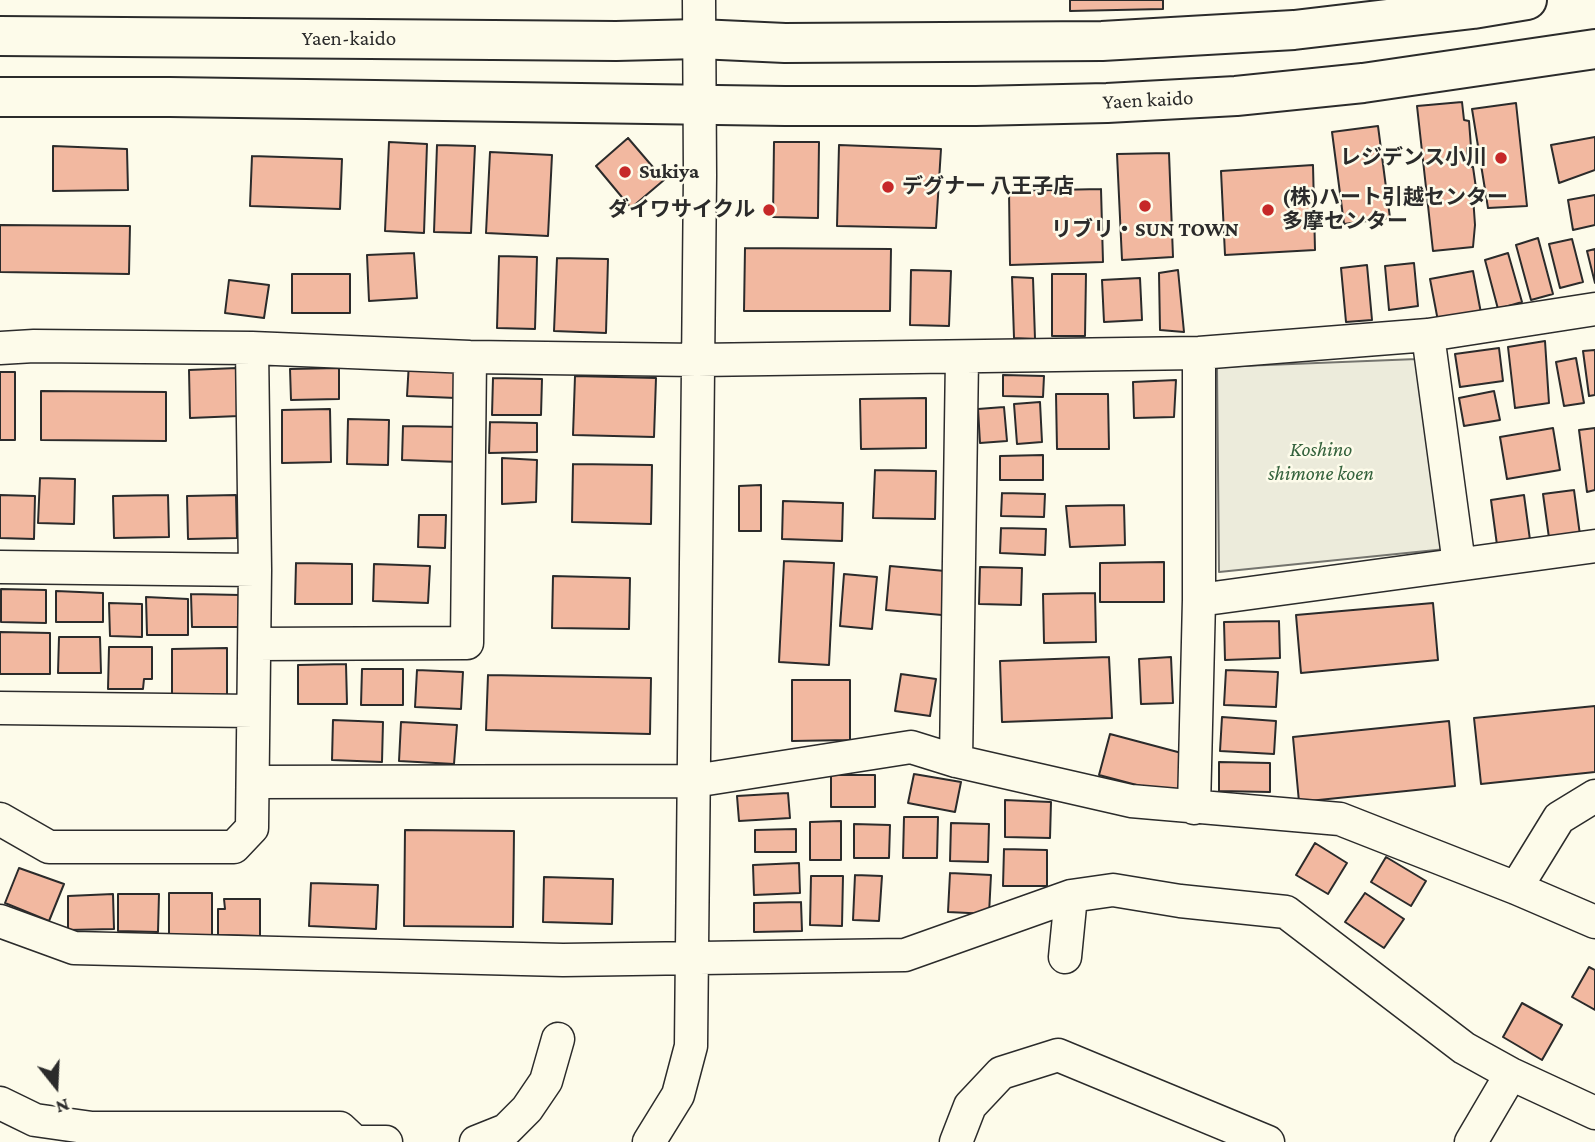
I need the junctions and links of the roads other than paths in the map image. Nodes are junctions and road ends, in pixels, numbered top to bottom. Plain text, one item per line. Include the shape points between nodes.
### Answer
1 (699, 0) edge
2 (1527, 0) edge
3 (0, 36) edge
4 (699, 40) junction
5 (1595, 49) edge
6 (0, 97) edge
7 (699, 104) junction
8 (1595, 309) edge
9 (1429, 335) junction
10 (0, 348) edge
11 (252, 348) junction
12 (1199, 353) junction
13 (470, 357) junction
14 (961, 358) junction
15 (697, 360) junction
16 (1595, 546) edge
17 (1459, 564) junction
18 (0, 567) edge
19 (256, 570) junction
20 (1199, 600) junction
21 (255, 644) junction
22 (0, 708) edge
23 (253, 711) junction
24 (956, 761) junction
25 (694, 781) junction
26 (254, 782) junction
27 (1595, 796) edge
28 (1194, 808) junction
29 (0, 819) edge
30 (1516, 888) junction
31 (1070, 895) junction
32 (0, 921) edge
33 (1595, 922) edge
34 (693, 957) junction
35 (1065, 957) dead end
36 (558, 1039) dead end
37 (1511, 1074) junction
38 (0, 1103) edge
39 (1595, 1113) edge
40 (355, 1142) edge
41 (386, 1142) edge
42 (476, 1142) edge
43 (649, 1142) edge
44 (956, 1142) edge
45 (1268, 1142) edge
46 (1471, 1142) edge

1 - 4 street
2 - 4 main road via 1294,30 1102,41
3 - 4 main road, Yaen-kaido
4 - 7 street
5 - 7 main road, Yaen kaido via 1386,80 1187,99 976,106
6 - 7 main road
7 - 15 street
8 - 9 street
9 - 12 street
9 - 17 street
10 - 11 street
11 - 13 street
11 - 19 street
12 - 14 street
12 - 20 street
13 - 15 street
13 - 21 street via 467,643
14 - 15 street
14 - 24 street
15 - 25 street
16 - 17 street
17 - 20 street
18 - 19 street
19 - 21 street
20 - 28 street
21 - 23 street
22 - 23 street
23 - 26 street
24 - 25 street via 911,747
24 - 28 street via 1131,802
25 - 26 street
25 - 34 street
26 - 29 street via 252,828 234,847 49,847
27 - 30 street via 1559,818
28 - 30 street via 1340,819
30 - 33 street
31 - 34 street via 905,955
31 - 35 street
31 - 37 street via 1113,890 1286,912 1464,1048
32 - 34 street via 74,948 563,960
34 - 43 street via 691,1046 678,1095
36 - 42 street via 546,1081 527,1110 506,1129
37 - 39 street
37 - 46 street
38 - 40 street via 35,1120 92,1128 340,1128
40 - 41 street
44 - 45 street via 970,1106 1002,1073 1058,1043

